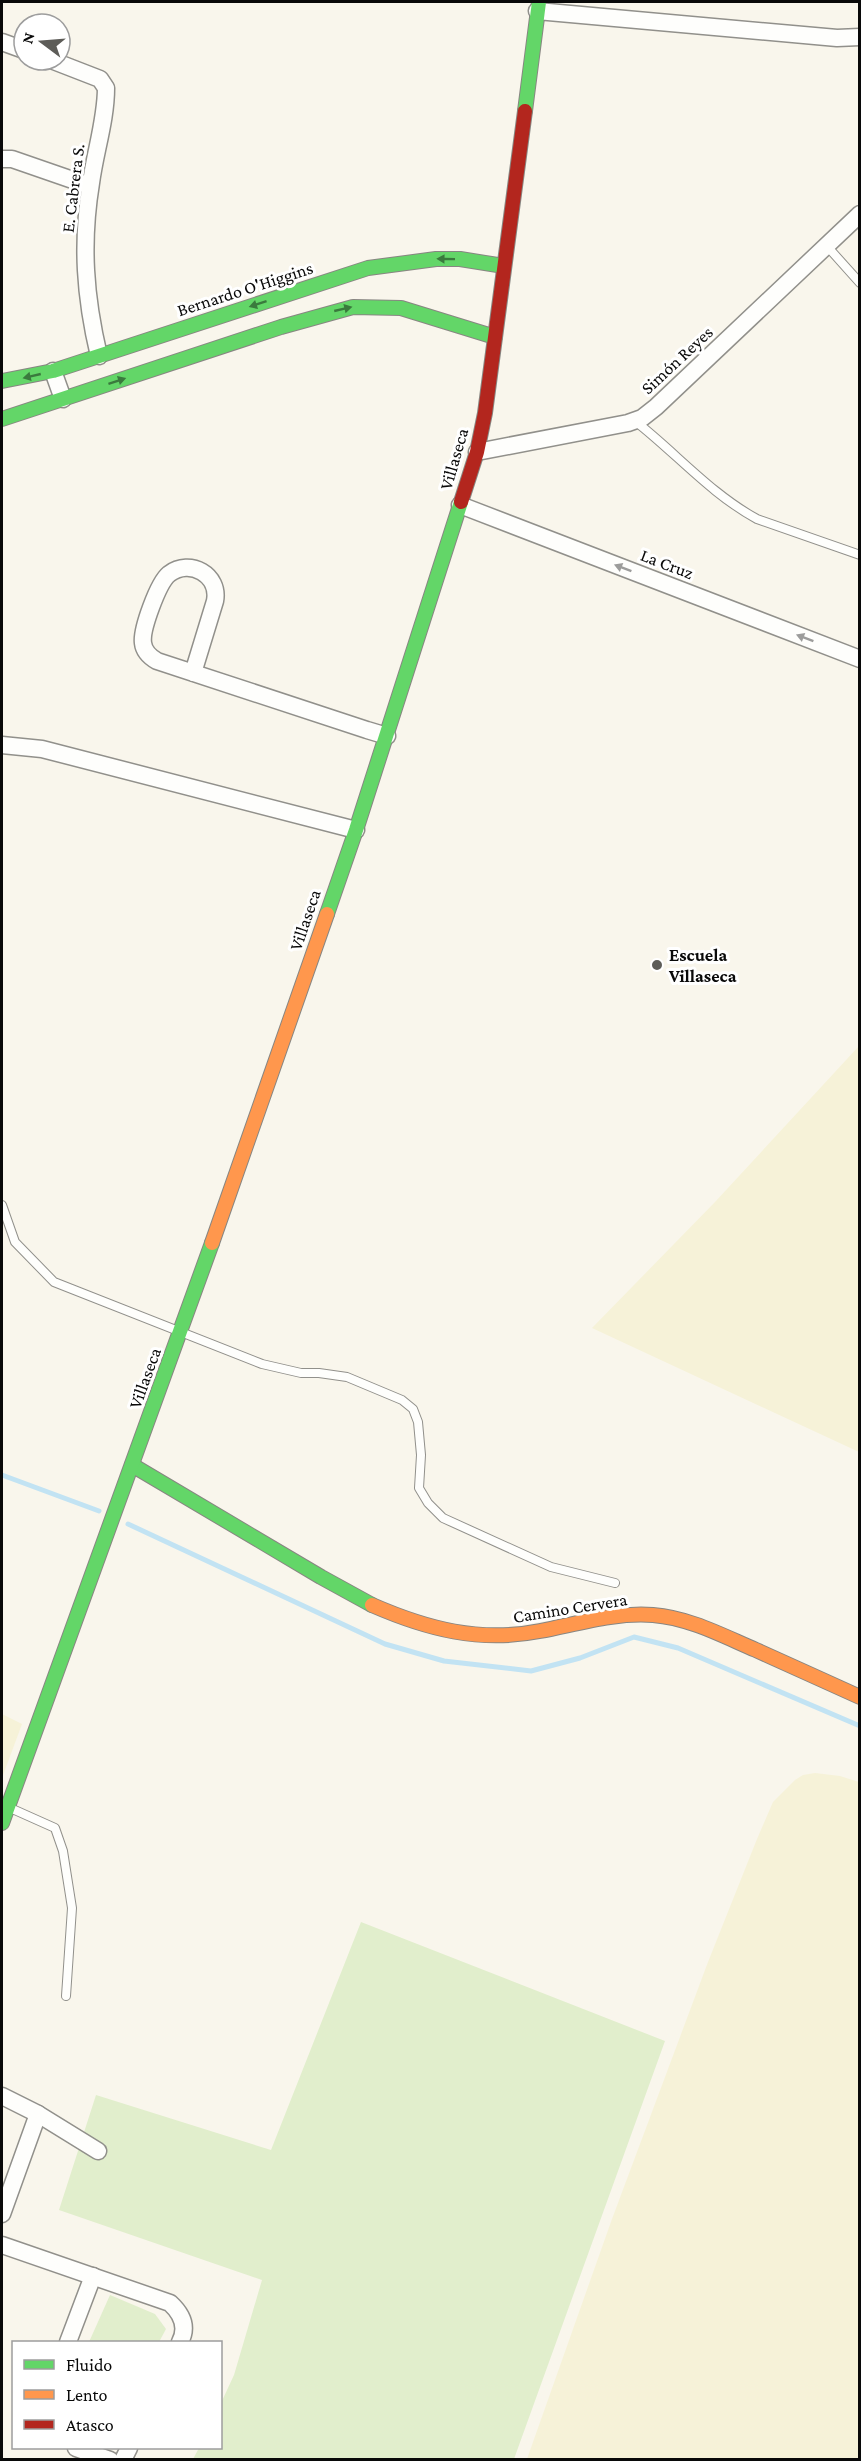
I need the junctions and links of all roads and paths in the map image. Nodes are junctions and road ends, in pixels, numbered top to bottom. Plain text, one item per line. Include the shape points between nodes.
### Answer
1 (538, 6) edge
2 (860, 37) edge
3 (72, 68) edge
4 (2, 159) edge
5 (90, 186) junction
6 (860, 214) edge
7 (826, 245) junction
8 (504, 266) junction
9 (860, 283) edge
10 (495, 337) junction
11 (99, 356) junction
12 (53, 371) junction
13 (2, 381) edge
14 (63, 399) junction
15 (2, 419) edge
16 (635, 421) junction
17 (477, 452) junction
18 (460, 505) junction
19 (860, 555) edge
20 (860, 660) edge
21 (193, 673) junction
22 (387, 736) junction
23 (2, 745) edge
24 (356, 830) junction
25 (2, 1205) edge
26 (181, 1332) junction
27 (132, 1465) junction
28 (615, 1583) dead end
29 (860, 1697) edge
30 (8, 1807) junction
31 (2, 1823) edge
32 (66, 1996) dead end
33 (2, 2096) edge
34 (38, 2114) junction
35 (98, 2151) dead end
36 (2, 2214) edge
37 (2, 2245) edge
38 (93, 2276) junction
39 (69, 2341) edge
40 (181, 2341) edge
41 (79, 2449) edge
42 (110, 2460) edge

1 - 2 street via 837,38
1 - 8 main road, Villaseca
3 - 5 street, E. Cabrera S. via 100,79 106,88
4 - 5 street
5 - 11 street, E. Cabrera S. via 86,289
6 - 7 street, Simón Reyes
7 - 9 lane
7 - 16 street, Simón Reyes via 656,407
8 - 10 main road, Villaseca
8 -> 11 main road, Bernardo O'Higgins via 436,259 368,268
14 -> 10 main road via 353,307 401,308
10 - 17 main road, Villaseca
11 - 12 main road, Bernardo O'Higgins
12 -> 13 main road, Bernardo O'Higgins
12 - 14 street
14 - 15 main road
16 - 17 street, Simón Reyes
16 - 19 lane via 746,513
17 - 18 main road, Villaseca
20 -> 18 street, La Cruz
18 - 22 main road, Villaseca
21 - 21 street via 152,658 143,641 164,579 189,568 208,575 216,595
21 - 22 street
22 - 24 main road, Villaseca
23 - 24 street via 42,749
24 - 26 main road, Villaseca
25 - 26 lane via 15,1242 54,1282
26 - 27 main road, Villaseca
26 - 28 lane via 262,1364 301,1374 347,1377 402,1400 413,1409 418,1422 419,1488 443,1518 551,1567
27 - 29 main road, Camino Cervera via 350,1593 421,1624 459,1634 497,1637 624,1616 673,1617
27 - 30 main road, Villaseca
30 - 31 main road, Villaseca
30 - 32 lane via 55,1828 63,1851 72,1908
33 - 34 street
34 - 35 street
34 - 36 street
37 - 38 street
38 - 39 street
38 - 40 street via 170,2303 181,2314 184,2330
41 - 42 street

